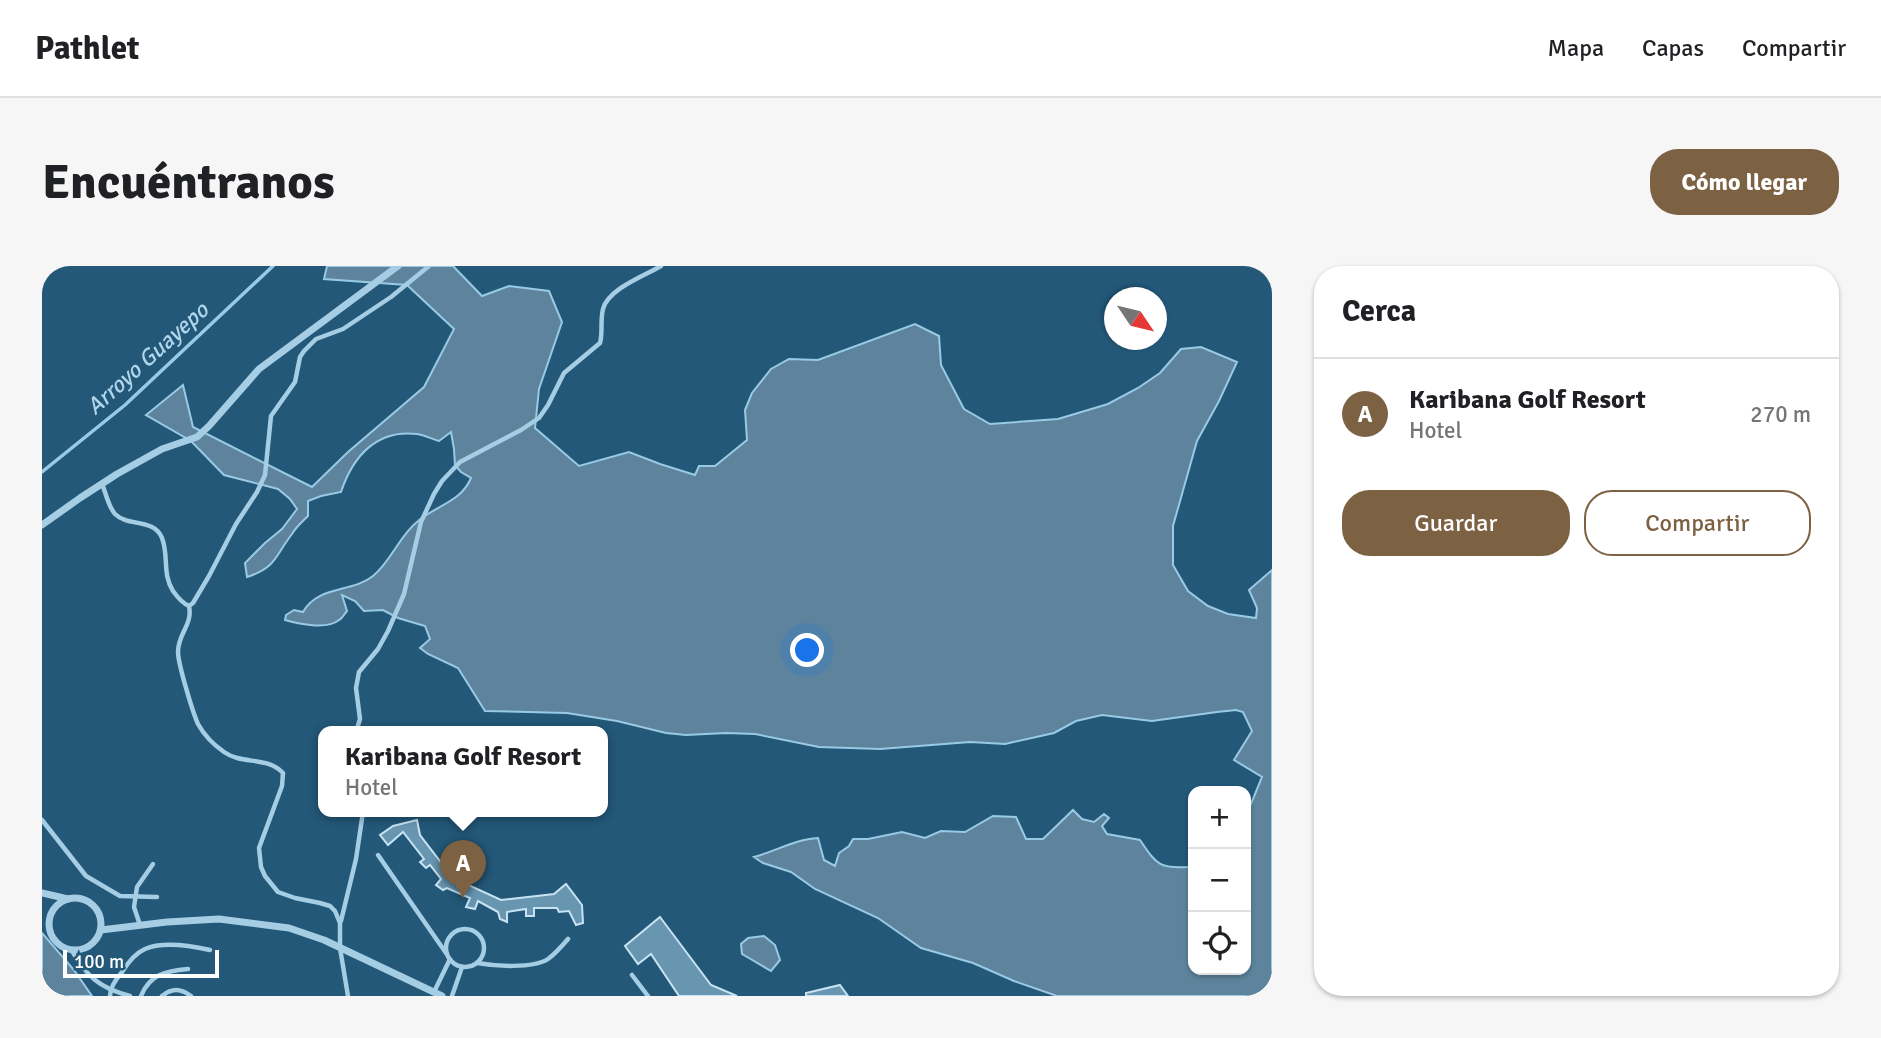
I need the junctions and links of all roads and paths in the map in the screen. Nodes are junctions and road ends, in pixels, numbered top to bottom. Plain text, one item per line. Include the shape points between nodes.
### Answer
1 (398, 266) edge
2 (429, 266) edge
3 (661, 266) edge
4 (102, 483) junction
5 (42, 525) edge
6 (189, 606) junction
7 (358, 726) edge
8 (362, 817) edge
9 (42, 820) edge
10 (378, 855) dead end
11 (153, 864) dead end
12 (42, 893) edge
13 (136, 897) junction
14 (158, 897) dead end
15 (68, 899) junction
16 (45, 921) edge
17 (340, 923) junction
18 (140, 925) junction
19 (101, 930) junction
20 (568, 939) dead end
21 (340, 948) junction
22 (210, 950) dead end
23 (72, 951) junction
24 (446, 953) junction
25 (450, 960) junction
26 (476, 963) junction
27 (462, 967) junction
28 (188, 969) dead end
29 (632, 975) dead end
30 (110, 993) edge
31 (438, 994) edge
32 (130, 996) edge
33 (141, 996) edge
34 (162, 996) edge
35 (191, 996) edge
36 (348, 996) edge
37 (452, 996) edge
38 (648, 996) edge

1 - 4 street via 259,369 197,437 162,449
2 - 6 lane via 391,297 343,329 316,339 304,351 295,382 271,416 266,470 257,492
3 - 7 lane via 608,298 600,343 564,373 539,418 460,462 442,481 421,522 404,594 388,631 359,672
4 - 5 street
4 - 6 lane via 118,516 158,532 167,580
6 - 17 lane via 190,619 178,652 199,725 228,755 271,764 283,773 258,848 261,867 278,892 330,906
8 - 17 lane
9 - 13 lane via 86,876 120,896
10 - 24 lane
11 - 13 lane via 137,887
12 - 15 street
13 - 14 lane
13 - 18 lane
15 - 16 street
15 - 19 street via 93,905 102,921
16 - 23 street via 58,944
17 - 21 lane
18 - 19 street
18 - 21 street via 219,919 257,923 289,928
19 - 23 street via 87,948
20 - 26 lane via 538,964
21 - 31 street
21 - 36 lane
22 - 30 lane via 187,945 145,949 131,960
23 - 30 lane via 81,967
24 - 25 lane
24 - 26 lane via 454,933 474,932 483,944
25 - 27 lane
25 - 31 lane
26 - 27 lane
27 - 37 lane
28 - 33 lane via 160,974
29 - 38 lane
30 - 32 lane
34 - 35 lane via 182,990

